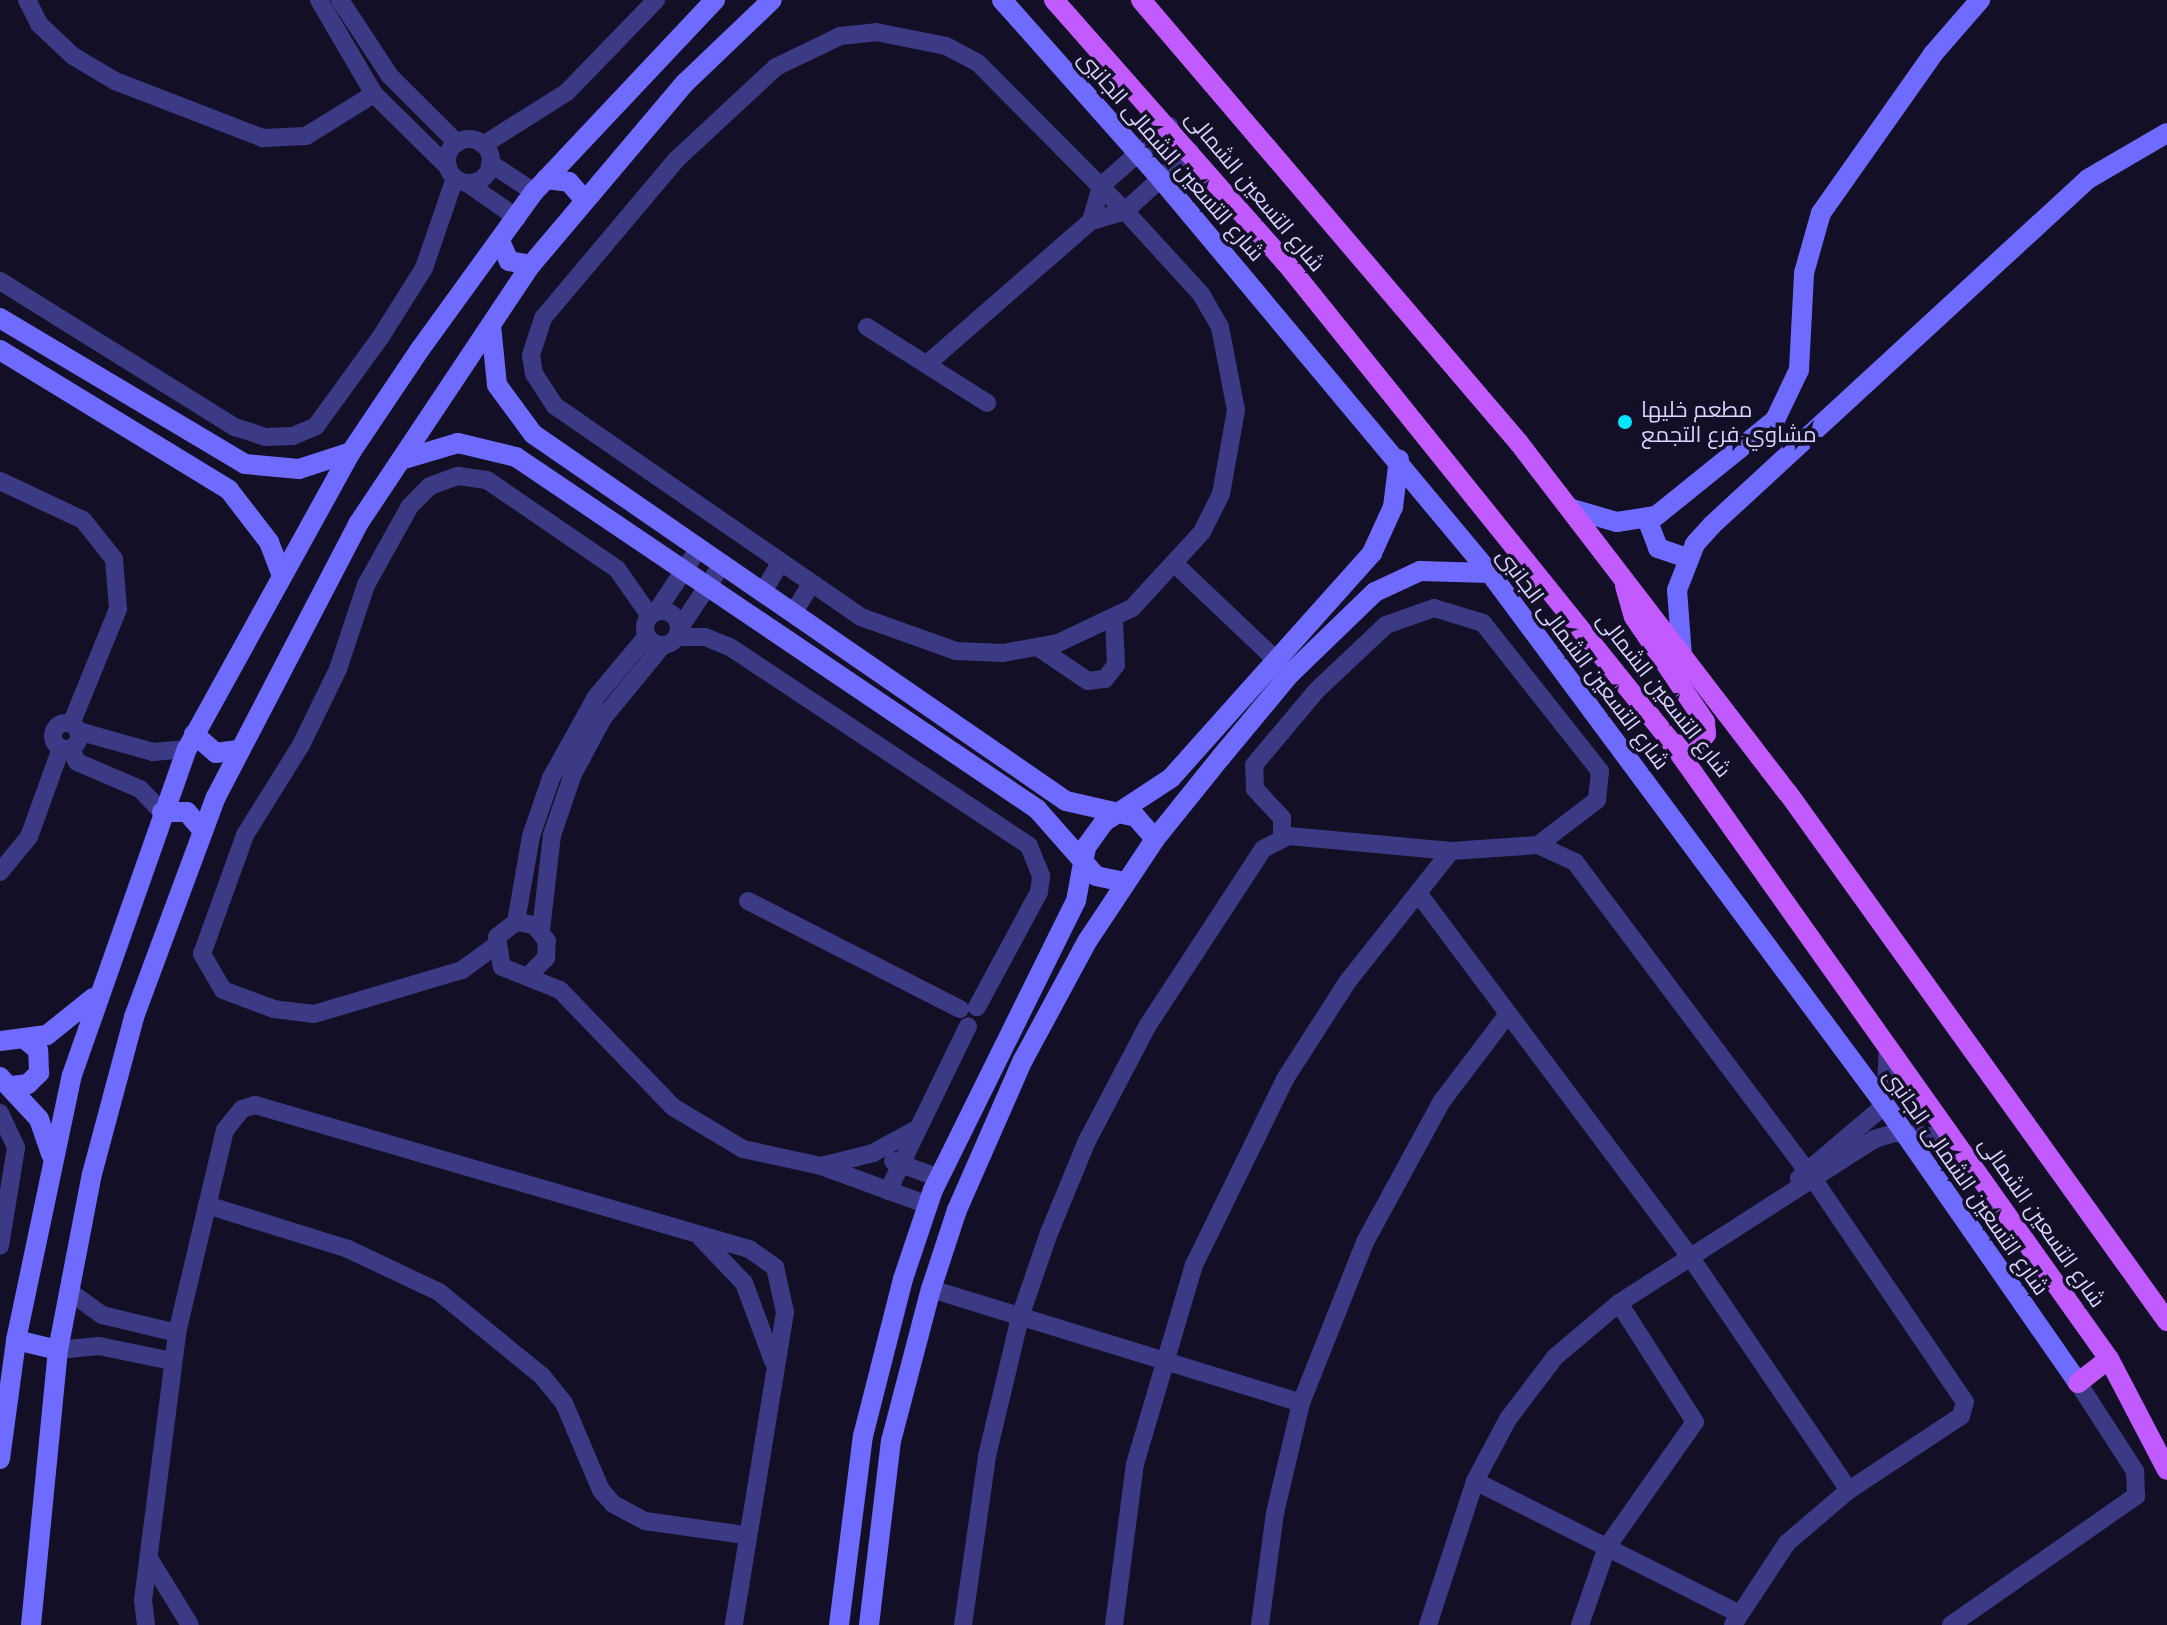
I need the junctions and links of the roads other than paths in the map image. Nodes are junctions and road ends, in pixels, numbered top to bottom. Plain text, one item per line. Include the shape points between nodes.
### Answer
1 (27, 0) edge
2 (319, 0) edge
3 (340, 0) edge
4 (656, 0) edge
5 (715, 0) edge
6 (772, 0) edge
7 (1002, 0) edge
8 (1054, 0) edge
9 (1141, 0) edge
10 (1980, 0) edge
11 (374, 94) junction
12 (1169, 126) junction
13 (2167, 133) edge
14 (457, 143) junction
15 (483, 145) junction
16 (1190, 152) junction
17 (1138, 153) junction
18 (490, 163) junction
19 (457, 176) junction
20 (1161, 179) junction
21 (540, 186) junction
22 (1101, 186) junction
23 (584, 199) junction
24 (1125, 211) junction
25 (517, 218) junction
26 (1091, 221) junction
27 (500, 241) junction
28 (531, 265) junction
29 (0, 281) edge
30 (0, 318) edge
31 (491, 324) junction
32 (867, 327) dead end
33 (0, 350) edge
34 (927, 364) junction
35 (987, 403) dead end
36 (351, 452) junction
37 (1399, 459) junction
38 (401, 460) junction
39 (245, 464) junction
40 (0, 481) edge
41 (229, 490) junction
42 (1569, 508) junction
43 (1647, 519) junction
44 (699, 548) junction
45 (1687, 558) junction
46 (723, 563) junction
47 (780, 563) junction
48 (1177, 566) junction
49 (685, 570) junction
50 (281, 573) junction
51 (1356, 573) junction
52 (1490, 573) junction
53 (1625, 581) junction
54 (811, 584) junction
55 (708, 586) junction
56 (764, 590) junction
57 (1375, 592) junction
58 (795, 610) junction
59 (653, 614) junction
60 (1114, 619) junction
61 (666, 637) junction
62 (1039, 648) junction
63 (1682, 656) junction
64 (1274, 658) junction
65 (70, 738) junction
66 (190, 742) junction
67 (1672, 743) junction
68 (238, 750) junction
69 (162, 812) junction
70 (1117, 814) junction
71 (203, 831) junction
72 (1282, 837) junction
73 (1155, 839) junction
74 (1538, 845) junction
75 (1451, 851) junction
76 (1083, 862) junction
77 (0, 872) edge
78 (1125, 882) junction
79 (1418, 893) junction
80 (748, 901) dead end
81 (516, 922) junction
82 (541, 930) junction
83 (495, 946) junction
84 (548, 951) junction
85 (462, 970) junction
86 (508, 972) junction
87 (530, 974) junction
88 (96, 995) junction
89 (573, 1000) junction
90 (968, 1008) junction
91 (1508, 1014) junction
92 (26, 1040) junction
93 (0, 1041) edge
94 (1888, 1046) junction
95 (6, 1081) edge
96 (1885, 1105) junction
97 (0, 1113) edge
98 (915, 1130) junction
99 (1903, 1133) junction
100 (1953, 1138) junction
101 (873, 1153) junction
102 (52, 1159) junction
103 (901, 1164) junction
104 (821, 1166) junction
105 (1805, 1177) junction
106 (939, 1178) junction
107 (859, 1180) junction
108 (888, 1191) junction
109 (207, 1205) junction
110 (928, 1205) junction
111 (695, 1233) junction
112 (0, 1246) edge
113 (1689, 1255) junction
114 (931, 1289) junction
115 (69, 1291) junction
116 (1619, 1303) junction
117 (1020, 1317) junction
118 (2167, 1321) edge
119 (152, 1328) junction
120 (177, 1333) junction
121 (16, 1340) junction
122 (58, 1350) junction
123 (147, 1355) junction
124 (2109, 1359) junction
125 (1162, 1360) junction
126 (172, 1361) junction
127 (775, 1370) junction
128 (2078, 1383) junction
129 (1301, 1403) junction
130 (0, 1459) edge
131 (2167, 1470) edge
132 (1475, 1481) junction
133 (1849, 1490) junction
134 (745, 1535) junction
135 (1607, 1547) junction
136 (149, 1557) junction
137 (1735, 1619) edge
138 (31, 1625) edge
139 (146, 1625) edge
140 (190, 1625) edge
141 (734, 1625) edge
142 (839, 1625) edge
143 (869, 1625) edge
144 (963, 1625) edge
145 (1114, 1625) edge
146 (1260, 1625) edge
147 (1428, 1625) edge
148 (1580, 1625) edge
149 (1951, 1625) edge

1 - 11 street via 39,24 73,56 115,81 263,138 306,136
2 - 11 street
3 - 14 street via 390,76
4 - 15 street via 567,92
5 - 21 street
6 - 23 street via 685,83
7 - 17 street, شارع التسعين الشمالى الجانبى
8 - 12 main road, شارع التسعين الشمالى
9 - 42 main road, شارع التسعين الشمالى
10 - 43 street via 1933,54 1821,213 1804,273 1799,370 1784,408 1674,507
11 - 19 street
12 - 16 main road, شارع التسعين الشمالى
12 - 17 street
13 - 45 street via 2088,179 1712,525
14 - 15 street
14 - 19 street
15 - 18 street
16 - 20 street
16 - 67 main road, شارع التسعين الشمالى via 1467,480
17 - 20 street, شارع التسعين الشمالى الجانبى
17 - 22 street
18 - 19 street via 480,180
18 - 21 street
19 - 25 street
19 - 29 street via 424,268 380,338 316,426 293,436 266,437 235,427
20 - 24 street
20 - 37 street, شارع التسعين الشمالى الجانبى
21 - 23 street via 569,182
21 - 25 street
22 - 24 street
22 - 26 street
22 - 47 street via 978,63 923,39 876,32 840,36 776,67 616,224 535,335 532,364 542,392
23 - 28 street
24 - 26 street
24 - 48 street via 1201,294 1220,327 1232,368 1236,410 1221,494
25 - 27 street
26 - 34 street
27 - 28 street via 509,261
27 - 36 street
28 - 31 street
30 - 39 street
31 - 38 street
31 - 44 street via 493,370 512,412 533,434
32 - 34 street
33 - 41 street
34 - 35 street
36 - 39 street via 299,469
36 - 50 street
37 - 51 street via 1385,531
37 - 52 street, شارع التسعين الشمالى الجانبى
38 - 49 street via 458,443 502,451
38 - 68 street via 358,524
39 - 41 street
40 - 65 street via 83,520 114,559 118,609
41 - 50 street via 269,542
42 - 43 street via 1617,522
42 - 53 main road, شارع التسعين الشمالى
43 - 45 street via 1658,548
44 - 46 street
44 - 49 street
45 - 63 street via 1675,606
46 - 55 street
46 - 56 street
47 - 54 street
47 - 56 street
48 - 60 street
48 - 64 street
49 - 55 street
49 - 59 street
50 - 66 street
51 - 57 street
51 - 64 street
52 - 57 street via 1420,571
52 - 96 street, شارع التسعين الشمالى الجانبى
53 - 63 main road, شارع التسعين الشمالى
53 - 67 main road via 1634,617 1705,722 1700,745 1683,750
54 - 58 street
54 - 62 street via 861,617 922,643 991,654
55 - 61 street
55 - 76 street via 1037,809
56 - 58 street
57 - 73 street via 1290,674
58 - 70 street via 1066,801
59 - 61 street
59 - 61 street via 672,615
59 - 85 street via 617,569 487,480 472,476 444,479 419,495 366,585 338,669 308,732 245,835 204,939 206,968 237,997 314,1014
60 - 62 street
60 - 62 street via 1116,665 1105,679 1080,678
61 - 81 street via 596,697 557,764 531,836
61 - 82 street via 603,718 573,774 548,856
61 - 90 street via 705,637 730,647 1029,846 1041,876 1039,892
63 - 118 main road, شارع التسعين الشمالى
64 - 70 street via 1171,778
65 - 66 street via 153,752
65 - 69 street via 77,762 140,789
65 - 77 street via 29,837
66 - 68 street via 216,753
66 - 69 street
67 - 94 main road, شارع التسعين الشمالى
68 - 71 street
69 - 71 street via 187,812
69 - 88 street
70 - 73 street via 1136,817
70 - 76 street via 1093,833
71 - 115 street via 115,1080
72 - 74 street via 1282,818 1255,789 1254,765 1316,691 1386,625 1434,608 1483,623 1600,771 1597,800
72 - 75 street
72 - 117 street via 1263,849 1143,1034 1087,1141
73 - 78 street
74 - 75 street
74 - 105 street via 1575,862
75 - 79 street
76 - 78 street via 1096,876
76 - 106 street via 1076,901
78 - 114 street via 1023,1060 957,1210
79 - 91 street
79 - 125 street via 1348,981 1265,1113 1194,1265
80 - 90 street
81 - 82 street
81 - 83 street via 502,930
82 - 84 street
83 - 85 street
83 - 86 street
84 - 87 street
84 - 89 street
85 - 86 street
86 - 87 street
87 - 89 street
88 - 92 street via 66,1025
88 - 102 street
89 - 104 street via 694,1124 743,1149
90 - 98 street via 979,1020 968,1026
91 - 113 street
91 - 129 street via 1398,1172
92 - 93 street
92 - 95 street via 38,1050 39,1073 28,1084
94 - 96 street
94 - 100 main road, شارع التسعين الشمالى
95 - 102 street via 39,1119
96 - 99 street, شارع التسعين الشمالى الجانبى
96 - 105 street
97 - 112 street via 16,1148
98 - 101 street
98 - 103 street
99 - 100 street
99 - 105 street via 1874,1139
99 - 128 street, شارع التسعين الشمالى الجانبى
100 - 124 main road, شارع التسعين الشمالى
101 - 103 street
101 - 104 street
101 - 107 street
102 - 121 street
103 - 106 street
103 - 108 street
104 - 107 street
105 - 113 street
105 - 133 street via 1966,1406 1961,1416
106 - 110 street
107 - 108 street
108 - 110 street
109 - 111 street via 231,1118 242,1109 269,1106
109 - 120 street
109 - 134 street via 348,1249 439,1292 542,1376 564,1403 613,1504 645,1521
110 - 142 street via 875,1374 849,1517
111 - 127 street via 744,1283 764,1325
111 - 127 street via 749,1249 775,1267 786,1296
113 - 116 street
113 - 133 street
114 - 117 street
114 - 143 street via 891,1441
115 - 119 street via 102,1315
115 - 122 street
116 - 132 street via 1555,1357 1508,1419
116 - 135 street via 1695,1422
117 - 125 street
117 - 144 street via 981,1486
119 - 120 street
119 - 123 street
120 - 126 street
121 - 122 street
121 - 130 street
122 - 123 street via 99,1346
122 - 138 street
123 - 126 street
124 - 128 main road
124 - 131 main road, شارع التسعين الشمالى
125 - 129 street
125 - 145 street via 1135,1464
126 - 136 street
127 - 134 street
128 - 149 street via 2135,1471 2136,1496
129 - 146 street via 1275,1513
132 - 135 street
132 - 147 street
133 - 137 street via 1787,1543
134 - 141 street
135 - 137 street
135 - 148 street
136 - 139 street
136 - 140 street via 166,1596

